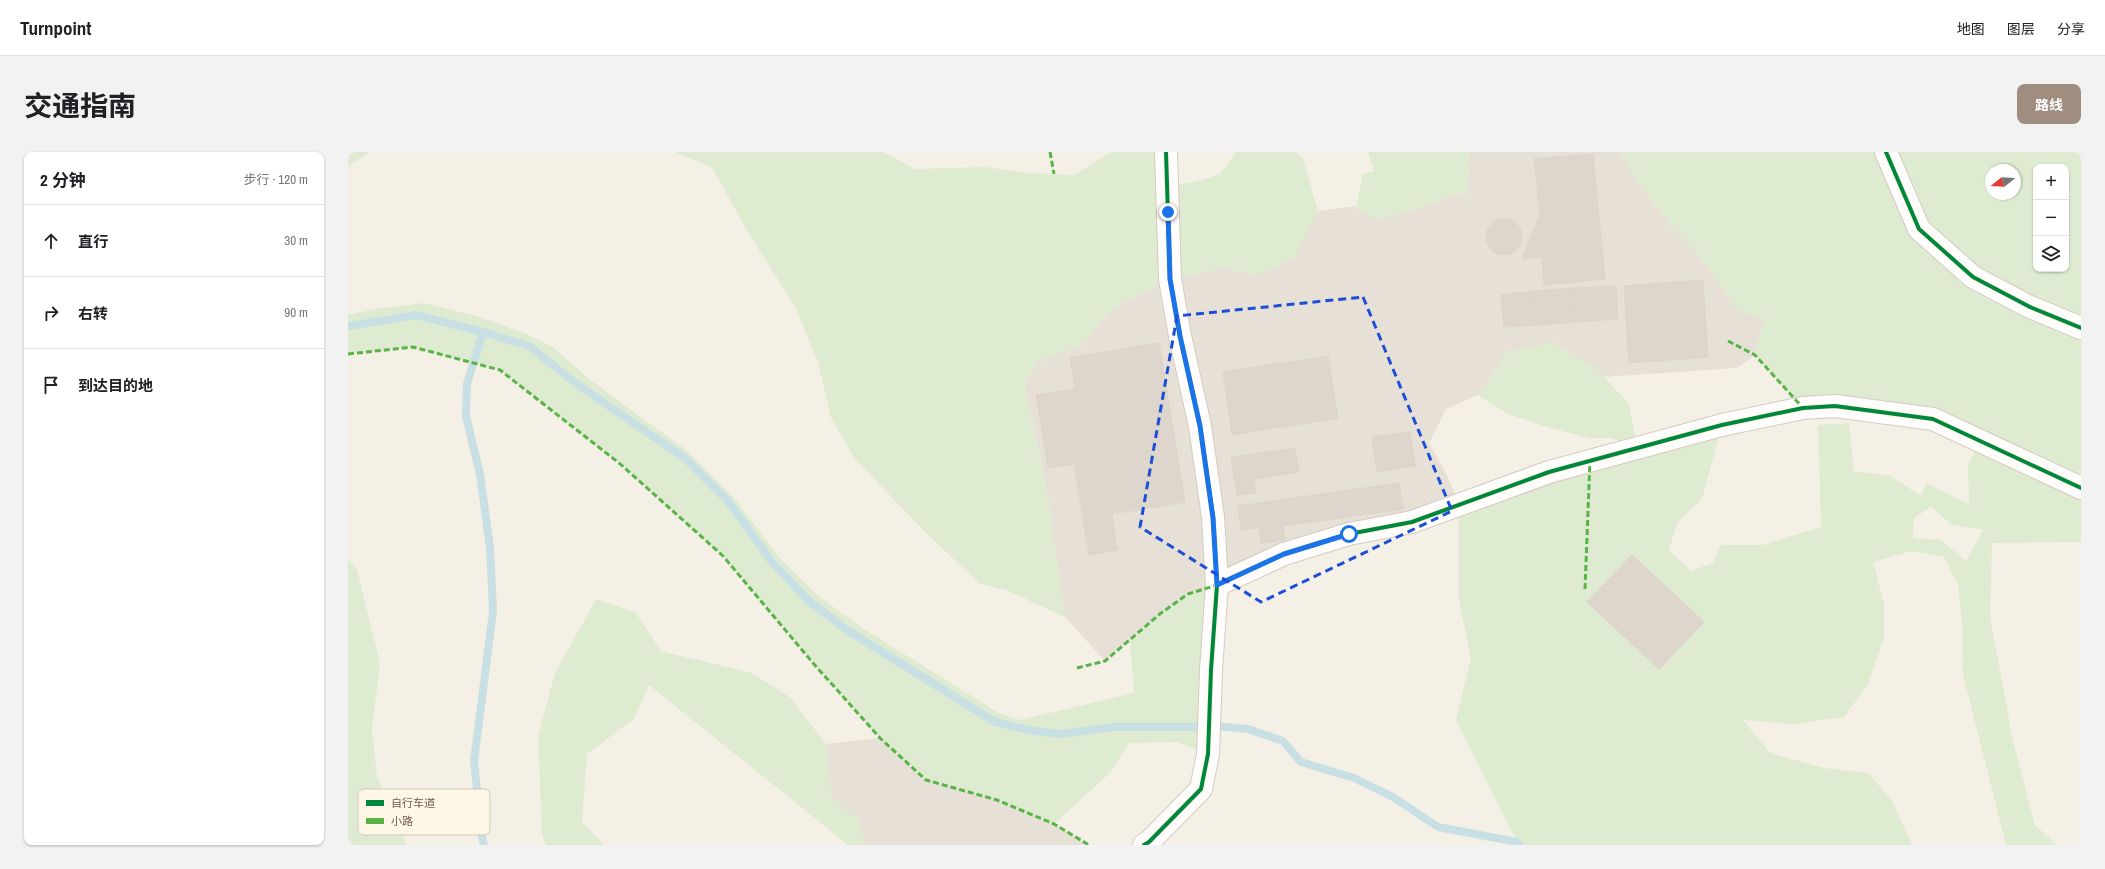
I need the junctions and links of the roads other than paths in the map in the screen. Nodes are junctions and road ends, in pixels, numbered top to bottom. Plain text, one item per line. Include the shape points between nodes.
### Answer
1 (1166, 152) edge
2 (1886, 152) edge
3 (2081, 328) edge
4 (2081, 488) edge
5 (1217, 585) junction
6 (1144, 845) edge

1 - 5 street via 1170,279 1201,434 1213,518
2 - 3 street via 1918,229 1973,277 2030,307
4 - 5 street via 1933,419 1835,406 1802,408 1722,425 1549,472 1412,522 1349,534 1284,554
5 - 6 street via 1208,754 1202,789

